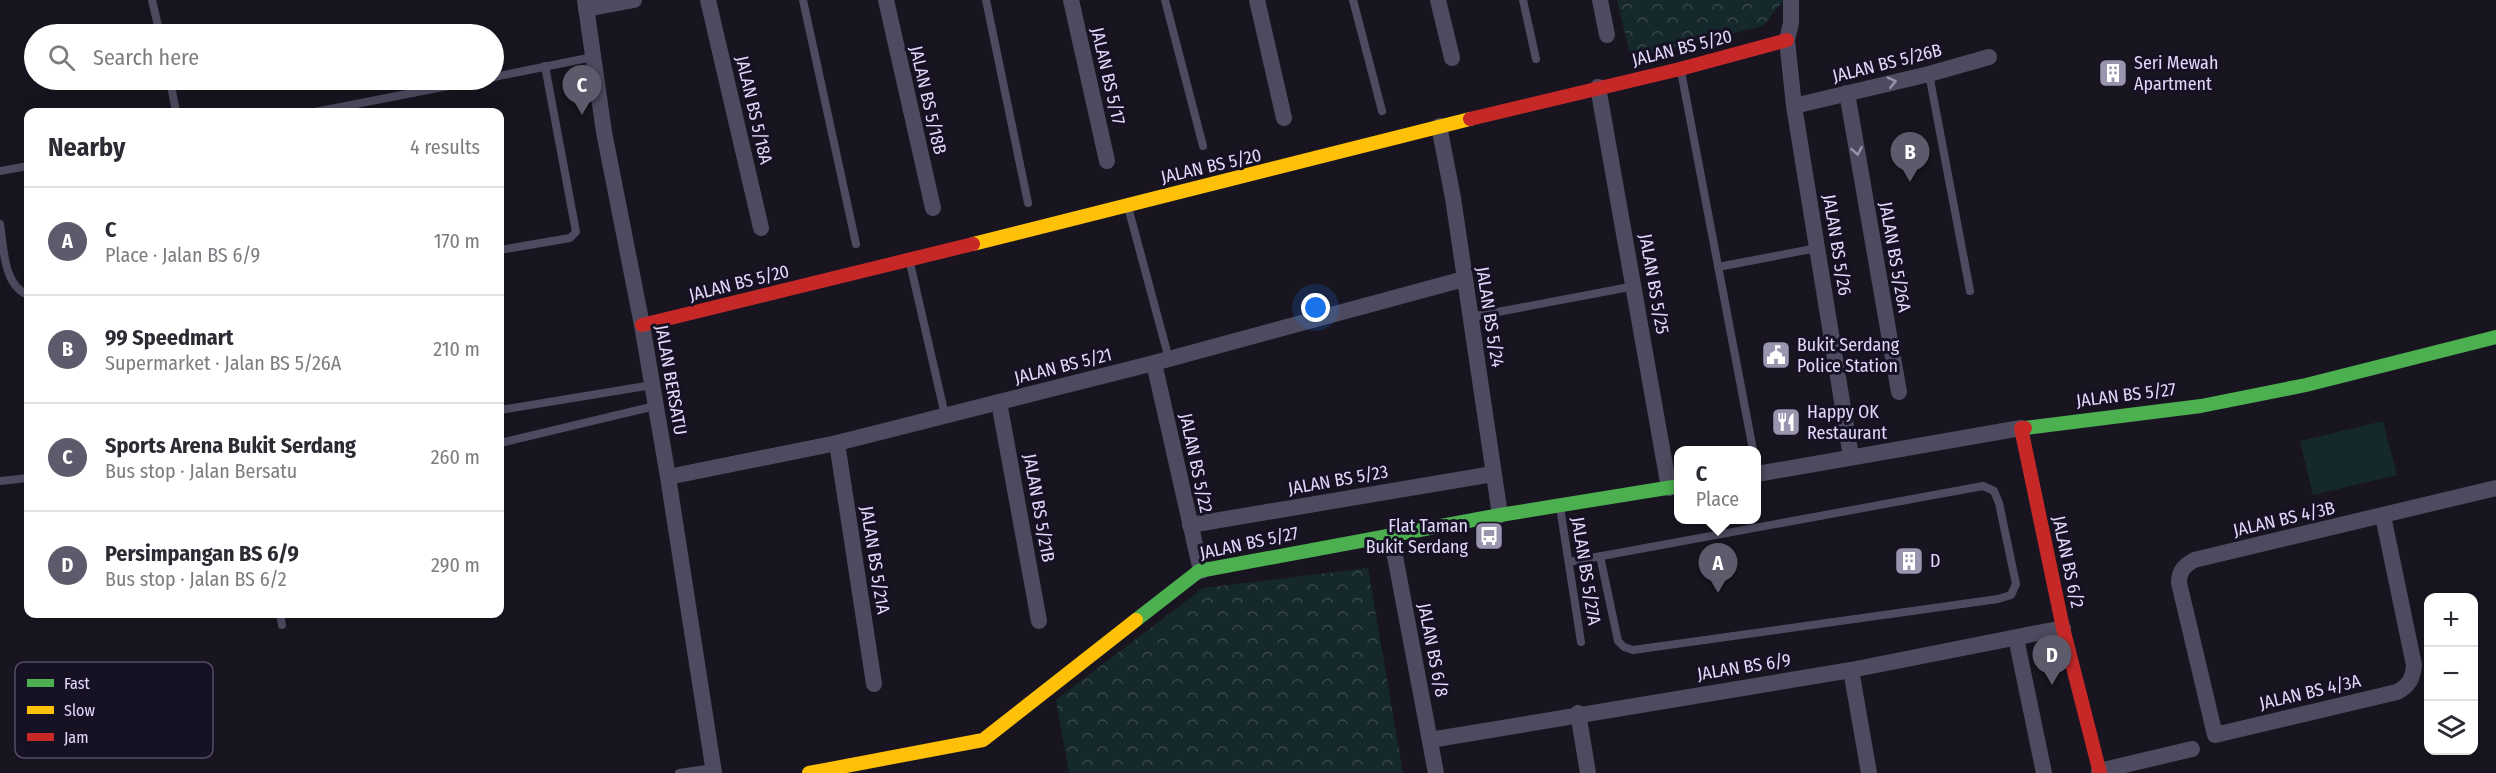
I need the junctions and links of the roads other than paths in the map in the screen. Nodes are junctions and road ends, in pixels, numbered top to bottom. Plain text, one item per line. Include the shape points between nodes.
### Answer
1 (152, 0) edge
2 (634, 0) edge
3 (708, 0) edge
4 (803, 0) edge
5 (885, 0) edge
6 (986, 0) edge
7 (1071, 0) edge
8 (1165, 0) edge
9 (1257, 0) edge
10 (1353, 0) edge
11 (1438, 0) edge
12 (1523, 0) edge
13 (1600, 0) edge
14 (1791, 0) edge
15 (585, 5) edge
16 (158, 24) edge
17 (1607, 35) dead end
18 (1787, 40) junction
19 (592, 57) junction
20 (1452, 57) dead end
21 (1989, 57) dead end
22 (1536, 59) dead end
23 (545, 66) junction
24 (1680, 69) junction
25 (504, 74) edge
26 (1929, 74) junction
27 (1598, 87) junction
28 (172, 90) edge
29 (433, 90) edge
30 (1847, 93) junction
31 (1794, 106) junction
32 (175, 108) edge
33 (351, 108) edge
34 (1382, 111) dead end
35 (1284, 118) dead end
36 (1438, 126) junction
37 (1203, 146) dead end
38 (1107, 161) dead end
39 (24, 167) edge
40 (0, 171) edge
41 (1028, 203) dead end
42 (1128, 204) junction
43 (933, 208) dead end
44 (0, 224) edge
45 (761, 228) dead end
46 (856, 244) dead end
47 (1817, 248) junction
48 (504, 249) edge
49 (910, 260) junction
50 (1718, 267) junction
51 (1464, 279) junction
52 (1635, 286) junction
53 (1970, 291) dead end
54 (24, 293) edge
55 (1471, 317) junction
56 (642, 325) junction
57 (2496, 338) edge
58 (1162, 361) junction
59 (652, 385) junction
60 (1899, 392) dead end
61 (999, 402) junction
62 (656, 406) junction
63 (504, 409) edge
64 (945, 415) junction
65 (2021, 428) junction
66 (504, 442) edge
67 (837, 443) junction
68 (1752, 446) edge
69 (1851, 457) junction
70 (1761, 473) edge
71 (1492, 474) junction
72 (668, 477) junction
73 (24, 478) edge
74 (0, 481) edge
75 (1674, 487) edge
76 (2496, 488) edge
77 (1560, 506) junction
78 (1500, 515) junction
79 (2383, 516) junction
80 (1190, 525) junction
81 (1391, 535) junction
82 (1600, 556) junction
83 (1569, 562) junction
84 (1201, 571) junction
85 (281, 618) edge
86 (1039, 621) dead end
87 (282, 625) dead end
88 (2063, 627) junction
89 (2016, 638) junction
90 (1581, 642) dead end
91 (1851, 670) junction
92 (874, 684) dead end
93 (1578, 713) junction
94 (2215, 735) joint
95 (1430, 740) junction
96 (2192, 749) dead end
97 (717, 771) edge
98 (2100, 772) edge
99 (679, 773) edge
100 (809, 773) edge
101 (1436, 773) edge
102 (1588, 773) edge
103 (1869, 773) edge
104 (2044, 773) edge

1 - 16 lane
2 - 15 street
3 - 45 street, JALAN BS 5/18A
4 - 46 lane
5 - 43 street, JALAN BS 5/18B
6 - 41 lane
7 - 38 street, JALAN BS 5/17
8 - 37 lane
9 - 35 street
10 - 34 lane
11 - 20 street
12 - 22 lane
13 - 17 street
14 - 18 street, JALAN BS 5/26
15 - 19 street, JALAN BERSATU
18 - 24 street, JALAN BS 5/20
18 - 31 street, JALAN BS 5/26
19 - 23 lane
19 - 56 street, JALAN BERSATU
21 - 26 street, JALAN BS 5/26B
23 - 25 lane
23 - 48 lane via 576,232 570,238
24 - 27 street, JALAN BS 5/20
24 - 50 lane
30 -> 26 street, JALAN BS 5/26B
26 - 53 lane
27 - 36 street, JALAN BS 5/20
27 - 52 street, JALAN BS 5/25
28 - 32 lane
29 - 33 lane
30 - 31 street, JALAN BS 5/26B
30 -> 60 street, JALAN BS 5/26A
31 - 47 street, JALAN BS 5/26
36 - 42 street, JALAN BS 5/20
36 - 51 street, JALAN BS 5/24
39 - 40 lane
42 - 49 street, JALAN BS 5/20
42 - 58 lane
44 - 54 lane via 10,278
47 - 50 lane
47 - 69 street, JALAN BS 5/26
49 - 56 street, JALAN BS 5/20
49 - 64 lane
50 - 68 lane
51 - 55 street, JALAN BS 5/24
51 - 58 street, JALAN BS 5/21
52 - 55 lane
52 - 75 street, JALAN BS 5/25
55 - 71 street, JALAN BS 5/24
56 - 59 street, JALAN BERSATU
57 - 65 street, JALAN BS 5/27 via 2306,385 2201,406
58 - 61 street, JALAN BS 5/21
58 - 80 street, JALAN BS 5/22
59 - 62 street, JALAN BERSATU
59 - 63 lane
61 - 64 street, JALAN BS 5/21
61 - 86 street, JALAN BS 5/21B
62 - 66 lane
62 - 72 street, JALAN BERSATU
64 - 67 street, JALAN BS 5/21
65 - 69 street, JALAN BS 5/27
65 - 88 street, JALAN BS 6/2
67 - 72 street, JALAN BS 5/21
67 - 92 street, JALAN BS 5/21A
69 - 70 street, JALAN BS 5/27
71 - 78 street, JALAN BS 5/24
71 - 80 street, JALAN BS 5/23
72 - 97 street, JALAN BERSATU
73 - 74 lane
75 - 77 street, JALAN BS 5/27
76 - 79 street, JALAN BS 4/3B
77 - 78 street, JALAN BS 5/27
77 - 83 lane, JALAN BS 5/27A
78 - 81 street, JALAN BS 5/27
79 - 94 street, JALAN BS 4/3A via 2414,664 2405,688
79 - 94 street, JALAN BS 4/3B via 2194,560 2184,566 2179,583
80 - 84 street, JALAN BS 5/22
81 - 84 street, JALAN BS 5/27
81 - 95 street, JALAN BS 6/8
82 - 82 lane via 1983,486 1994,491 1999,503 2016,584 2011,595 1998,599 1633,650 1618,641
82 - 83 lane
83 - 90 lane, JALAN BS 5/27A
84 - 100 street, JALAN BS 5/27 via 983,740
85 - 87 lane
88 - 89 street, JALAN BS 6/9
88 - 98 street, JALAN BS 6/2
89 - 91 street, JALAN BS 6/9
89 - 104 street
91 - 93 street, JALAN BS 6/9
91 - 103 street
93 - 95 street, JALAN BS 6/9
93 - 102 street
95 - 101 street, JALAN BS 6/8
96 - 98 street
97 - 99 lane

